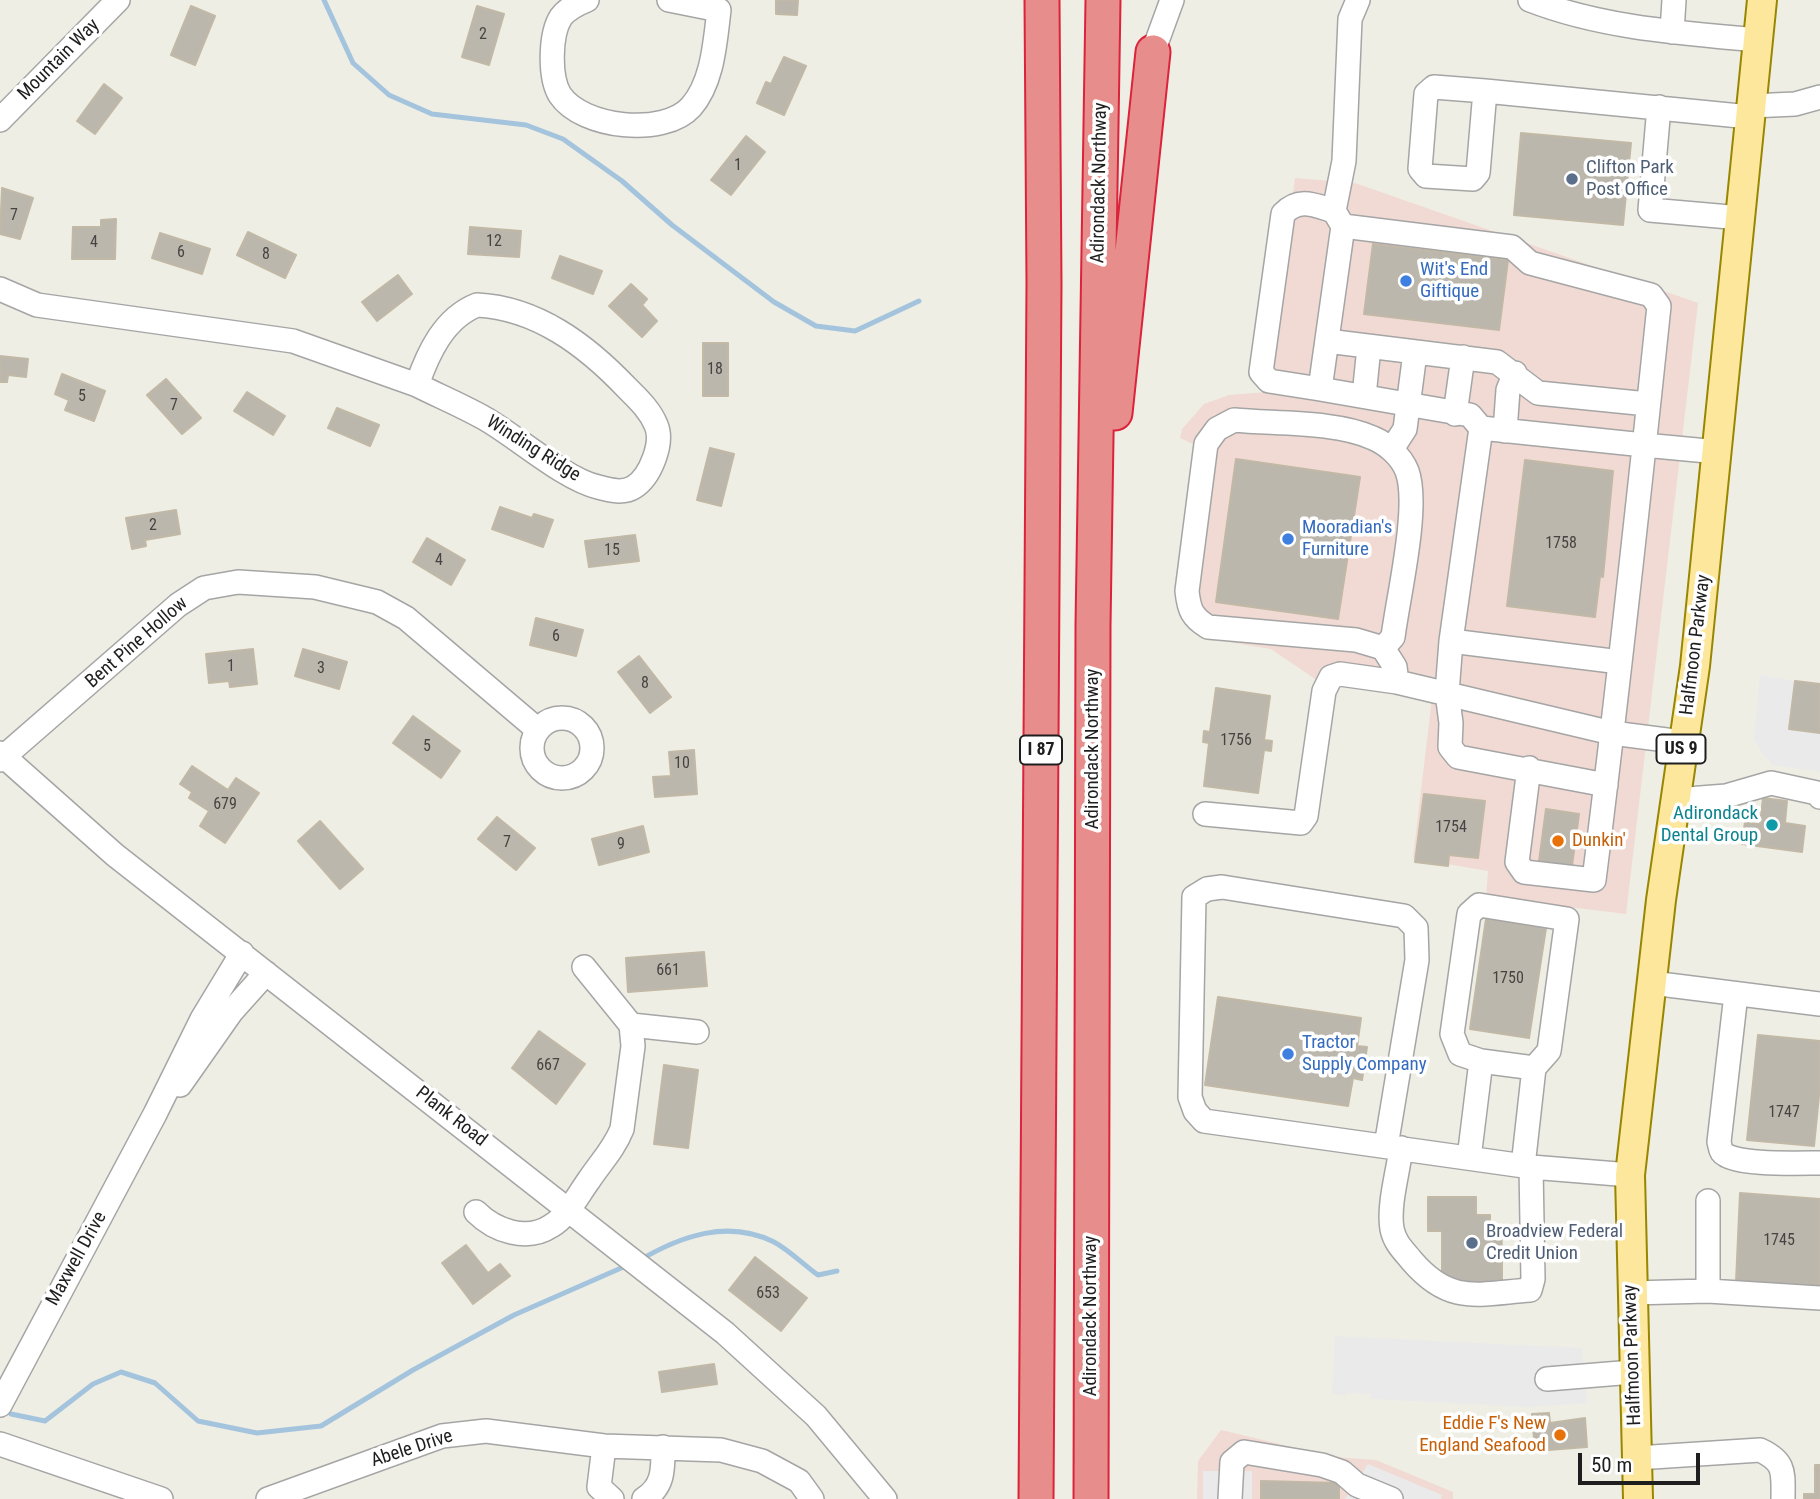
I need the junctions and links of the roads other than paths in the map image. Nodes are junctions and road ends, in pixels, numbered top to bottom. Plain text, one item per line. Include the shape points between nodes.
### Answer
1 (118, 0) edge
2 (587, 0) edge
3 (669, 0) edge
4 (1042, 0) edge
5 (1103, 0) edge
6 (1155, 0) edge
7 (1172, 0) edge
8 (1358, 0) edge
9 (1530, 0) edge
10 (1674, 0) edge
11 (1762, 0) edge
12 (719, 5) edge
13 (1672, 32) junction
14 (1758, 40) junction
15 (1153, 52) junction
16 (1485, 91) dead end
17 (1820, 97) edge
18 (1659, 107) junction
19 (1751, 112) junction
20 (0, 120) edge
21 (1339, 218) junction
22 (1741, 218) junction
23 (0, 289) edge
24 (1327, 341) junction
25 (1369, 347) junction
26 (1415, 353) junction
27 (1463, 357) junction
28 (1515, 373) junction
29 (417, 385) junction
30 (1320, 389) junction
31 (1364, 396) junction
32 (1648, 404) junction
33 (1410, 407) junction
34 (1455, 414) junction
35 (1481, 428) junction
36 (1505, 431) junction
37 (1644, 445) junction
38 (1392, 449) junction
39 (1718, 452) junction
40 (1093, 625) junction
41 (1451, 641) junction
42 (1383, 648) junction
43 (1620, 662) junction
44 (1397, 682) junction
45 (1447, 693) junction
46 (538, 730) dead end
47 (1612, 733) junction
48 (1682, 742) junction
49 (1, 757) edge
50 (1529, 768) junction
51 (1606, 785) junction
52 (1820, 797) edge
53 (1675, 800) junction
54 (1205, 814) dead end
55 (242, 953) junction
56 (584, 967) dead end
57 (266, 973) junction
58 (1652, 983) junction
59 (1736, 994) junction
60 (1820, 1003) edge
61 (631, 1025) junction
62 (697, 1032) dead end
63 (1481, 1061) junction
64 (1534, 1068) junction
65 (155, 1114) junction
66 (1393, 1147) junction
67 (1469, 1158) junction
68 (1820, 1163) edge
69 (1527, 1167) junction
70 (1630, 1175) junction
71 (1707, 1202) dead end
72 (569, 1209) junction
73 (476, 1212) dead end
74 (1708, 1292) junction
75 (1632, 1293) junction
76 (1820, 1298) edge
77 (1633, 1372) junction
78 (1547, 1379) dead end
79 (0, 1405) edge
80 (0, 1444) edge
81 (604, 1446) junction
82 (663, 1447) junction
83 (1637, 1458) junction
84 (161, 1499) edge
85 (268, 1499) edge
86 (612, 1499) edge
87 (644, 1499) edge
88 (812, 1499) edge
89 (885, 1499) edge
90 (1036, 1499) edge
91 (1091, 1499) edge
92 (1230, 1499) edge
93 (1391, 1499) edge
94 (1638, 1499) edge
95 (1783, 1499) edge

1 - 20 street, Mountain Way
2 - 12 street via 575,4 558,23 553,48 555,81 560,95 575,109 626,125 658,123 691,107 712,58
3 - 12 street
4 - 90 highway, I 87
5 - 40 highway, Adirondack Northway
6 - 15 street
7 - 15 street
8 - 21 street via 1350,19
9 - 13 street via 1568,15
10 - 13 street
11 - 14 main road, Halfmoon Parkway / US 9
13 - 14 street
14 - 19 main road, Halfmoon Parkway / US 9
15 - 40 highway
16 - 18 street
17 - 19 street
18 - 19 street
18 - 22 street via 1650,210
19 - 22 main road, Halfmoon Parkway / US 9
21 - 24 street
21 - 30 street via 1304,202 1291,205 1283,214 1261,372 1269,381
21 - 32 street via 1512,247 1530,263 1651,295 1659,306
22 - 39 main road, Halfmoon Parkway / US 9
23 - 29 street, Winding Ridge via 37,305 293,341
24 - 25 street
24 - 30 street
25 - 26 street
25 - 31 street
26 - 27 street
26 - 33 street
27 - 28 street via 1497,362
27 - 34 street
28 - 32 street via 1538,393
28 - 36 street via 1508,390
29 - 29 street, Winding Ridge via 484,418 594,487 619,491 634,487 656,454 658,429 650,413 613,373 580,344 518,310 468,308 449,324 427,355
30 - 31 street
31 - 33 street
32 - 37 street
33 - 34 street
33 - 38 street via 1405,429
34 - 35 street via 1470,415
35 - 36 street
35 - 41 street
36 - 37 street
37 - 39 street
37 - 43 street
38 - 42 street via 1407,470 1412,500 1393,637
38 - 42 street via 1371,437 1331,428 1234,420 1217,429 1206,444 1188,591 1194,619 1208,627 1356,639
39 - 48 main road, Halfmoon Parkway / US 9 via 1695,666
40 - 91 highway, Adirondack Northway
41 - 43 street
41 - 45 street
42 - 44 street via 1395,667
43 - 47 street
44 - 45 street
44 - 54 street via 1340,674 1331,677 1324,691 1306,816 1301,823
45 - 47 street
45 - 50 street via 1450,747 1458,757
46 - 49 street, Bent Pine Hollow via 406,618 377,602 314,587 238,582 204,588 178,605
47 - 48 street
47 - 51 street
48 - 53 main road, Halfmoon Parkway / US 9
49 - 55 street, Plank Road via 115,855
50 - 51 street
50 - 51 street via 1517,862 1524,872 1594,880
52 - 53 street via 1771,783 1726,796
53 - 58 main road, Halfmoon Parkway / US 9
55 - 57 street, Plank Road
55 - 65 street, Maxwell Drive via 202,1019
56 - 61 street
57 - 65 street, Maxwell Drive
57 - 72 street, Plank Road
58 - 59 street
58 - 70 main road, Halfmoon Parkway / US 9
59 - 60 street
59 - 68 street via 1719,1142 1722,1152 1730,1158
61 - 62 street
61 - 72 street via 633,1046 622,1129 611,1152
63 - 64 street
63 - 64 street via 1464,1057 1453,1039 1471,910 1479,905 1567,919 1549,1052
63 - 67 street
64 - 69 street
65 - 79 street, Maxwell Drive
66 - 66 street via 1204,1121 1195,1111 1190,1097 1194,897 1222,887 1404,916 1416,928 1417,960
66 - 67 street
66 - 69 street via 1396,1243 1447,1291 1472,1295 1530,1290
67 - 69 street
69 - 70 street
70 - 75 main road, Halfmoon Parkway / US 9
71 - 74 street
72 - 73 street via 551,1226 527,1234 486,1223
72 - 89 street, Plank Road via 771,1372 842,1444
74 - 75 street
74 - 76 street
75 - 77 main road, Halfmoon Parkway / US 9
77 - 78 street
77 - 83 main road, Halfmoon Parkway / US 9
80 - 84 street
81 - 82 street, Abele Drive
81 - 85 street, Abele Drive via 461,1432
81 - 86 street via 599,1487
82 - 87 street via 660,1483
82 - 88 street, Abele Drive via 721,1450 762,1461 799,1481
83 - 94 main road, Halfmoon Parkway / US 9
83 - 95 street via 1760,1450 1775,1457 1783,1471
92 - 93 street via 1231,1462 1244,1452 1322,1465

